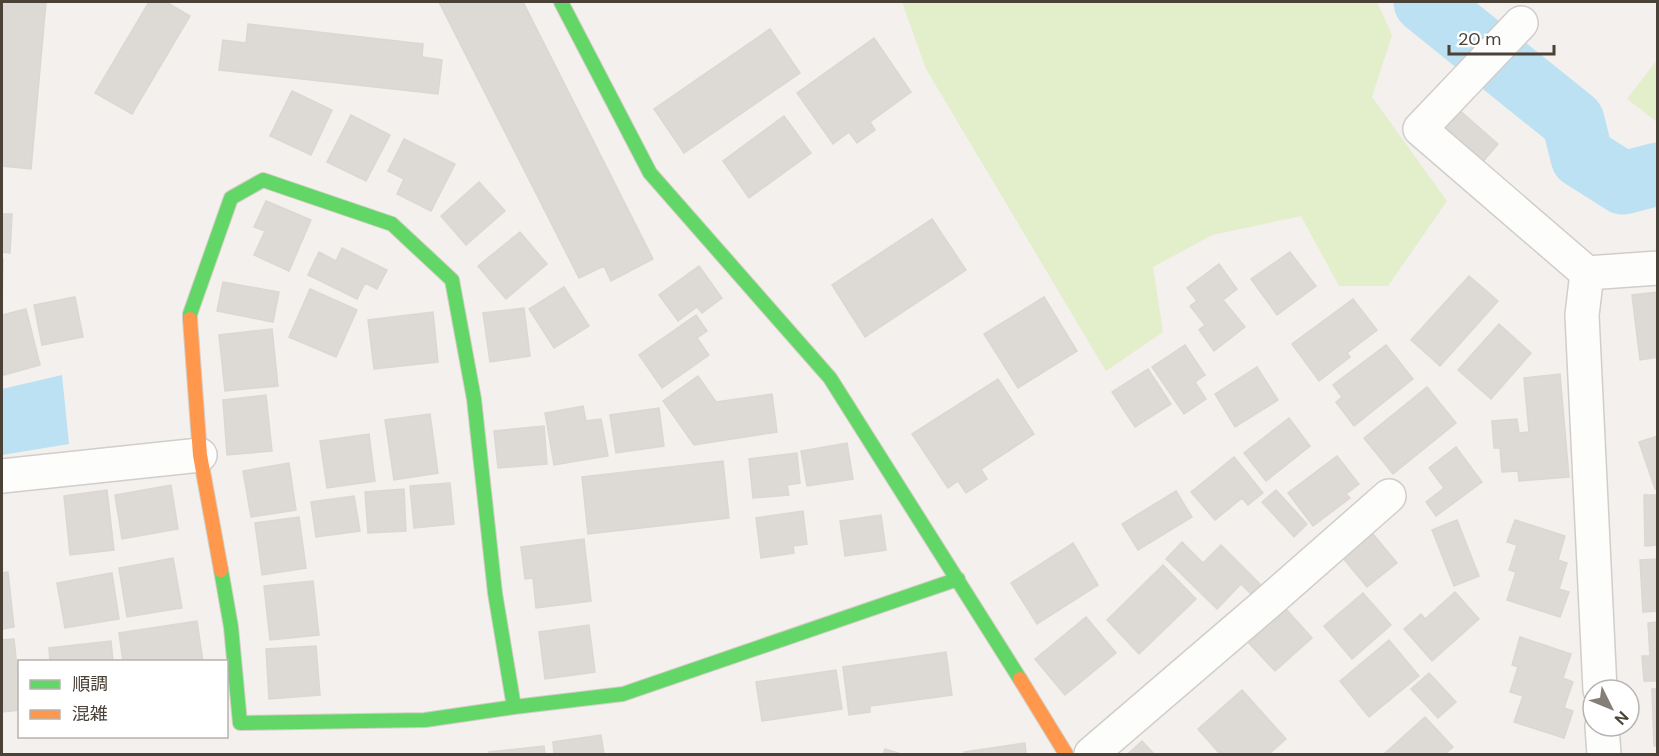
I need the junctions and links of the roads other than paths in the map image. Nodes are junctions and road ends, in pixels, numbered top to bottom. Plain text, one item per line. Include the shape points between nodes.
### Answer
1 (561, 2) edge
2 (1521, 23) dead end
3 (1658, 268) edge
4 (1587, 273) junction
5 (200, 455) junction
6 (2, 476) edge
7 (1389, 496) dead end
8 (958, 579) junction
9 (1599, 678) edge
10 (514, 707) junction
11 (1603, 738) edge
12 (1066, 754) edge
13 (1091, 754) edge
14 (1604, 754) edge

1 - 8 street via 650,173 830,378
2 - 4 street via 1420,129
3 - 4 street
4 - 9 street via 1582,315
5 - 6 street
5 - 10 street via 231,627 240,723 425,720
5 - 10 street via 190,314 231,198 263,180 392,224 452,280 474,399 495,593
7 - 13 street
8 - 10 street via 623,694
8 - 12 street
11 - 14 street

